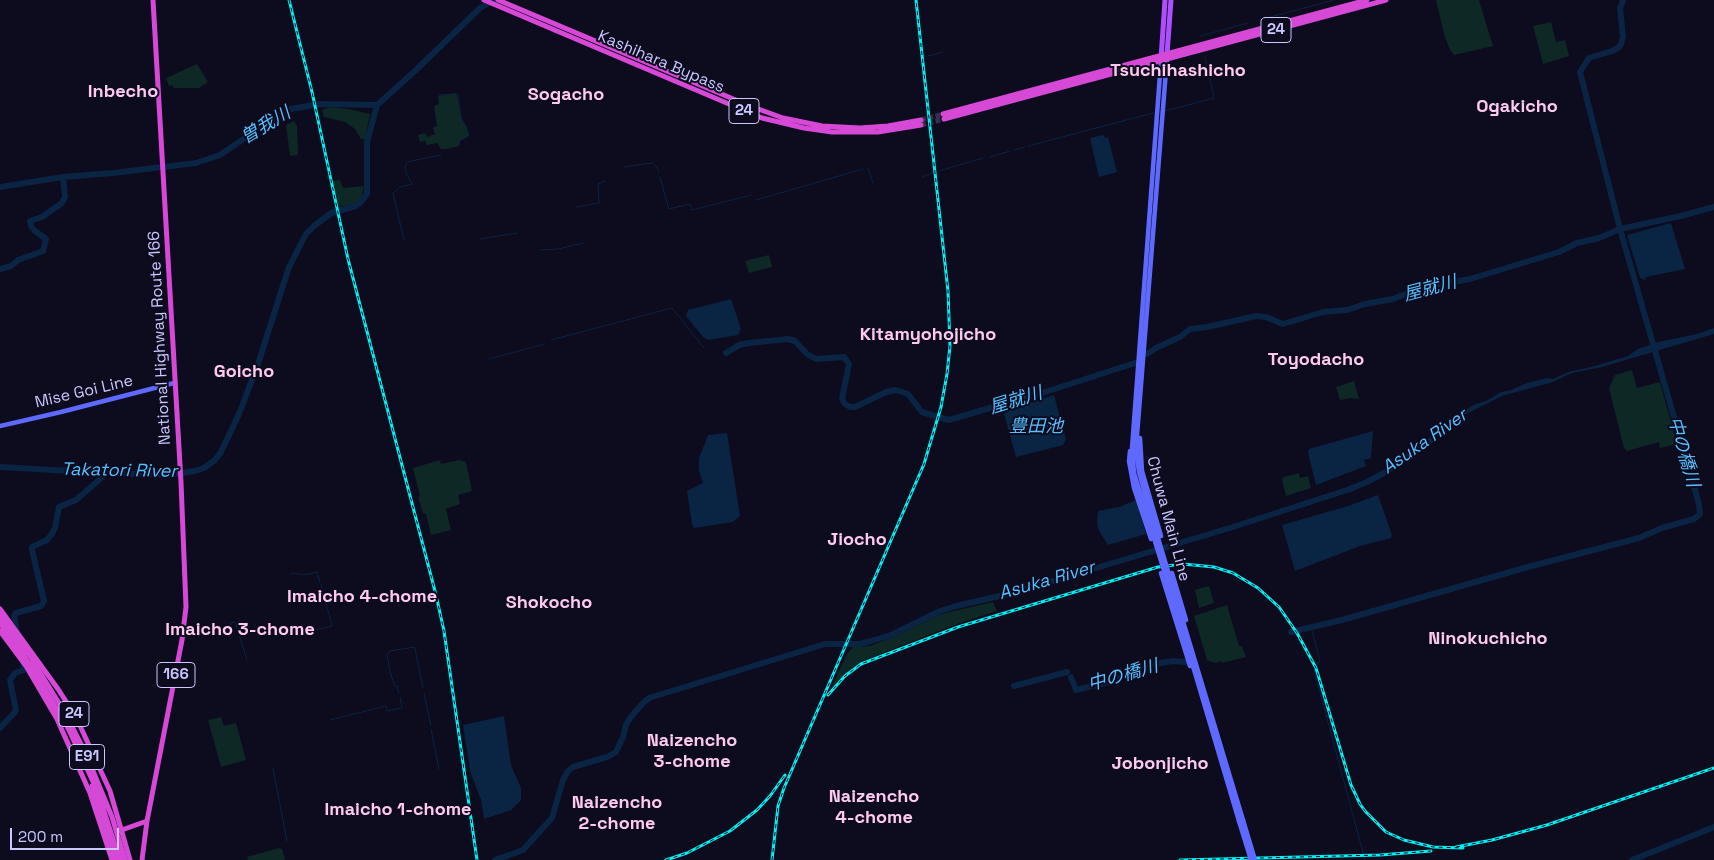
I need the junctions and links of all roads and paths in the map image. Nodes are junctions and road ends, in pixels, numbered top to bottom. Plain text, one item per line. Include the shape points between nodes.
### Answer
1 (153, 0) edge
2 (484, 0) edge
3 (498, 0) edge
4 (1166, 0) edge
5 (1171, 0) edge
6 (1367, 0) edge
7 (1386, 0) edge
8 (579, 38) junction
9 (1164, 58) junction
10 (943, 117) tunnel mouth
11 (921, 123) tunnel mouth
12 (174, 383) junction
13 (1134, 420) junction
14 (0, 426) edge
15 (1138, 429) junction
16 (1147, 508) junction
17 (1161, 536) dead end
18 (1151, 539) dead end
19 (1161, 573) dead end
20 (1172, 573) dead end
21 (0, 609) edge
22 (0, 616) edge
23 (1180, 618) junction
24 (0, 623) edge
25 (0, 631) edge
26 (34, 661) junction
27 (1199, 675) junction
28 (1197, 681) junction
29 (68, 728) junction
30 (147, 821) junction
31 (1241, 821) junction
32 (121, 830) junction
33 (104, 834) junction
34 (113, 860) edge
35 (120, 860) edge
36 (125, 860) edge
37 (130, 860) edge
38 (142, 860) edge
39 (1251, 860) edge
40 (1255, 860) edge

1 - 12 highway, National Highway Route 166 / 166
2 - 8 highway, Kashihara Bypass / 24
3 - 8 highway, Kashihara Bypass / 24
4 - 9 main road
5 - 9 main road
6 - 9 highway, 24
7 - 9 highway, 24
8 - 11 highway, Kashihara Bypass / 24 via 747,112 782,123 819,131 852,133 889,131
9 - 10 highway, 24
9 - 13 main road, Chuwa Main Line
9 - 15 main road, Chuwa Main Line
12 - 14 main road, Mise Goi Line
12 - 30 highway, National Highway Route 166 / 166 via 186,607
13 - 16 main road, Chuwa Main Line via 1134,473
13 - 18 main road via 1129,461 1134,488
15 - 16 main road, Chuwa Main Line via 1137,461
15 - 17 main road via 1142,471
16 - 23 main road, Chuwa Main Line, bridge
19 - 28 main road via 1187,660
20 - 27 main road via 1200,667
21 - 32 highway, 24 via 76,716 110,790
22 - 26 highway, E91
23 - 27 main road, Chuwa Main Line
23 - 28 main road, Chuwa Main Line
24 - 29 highway, E91 via 33,669
25 - 33 highway, 24 via 26,666 57,720 90,793
26 - 32 highway, bridge via 70,711
26 - 36 highway, E91, bridge via 89,760
27 - 31 main road, Chuwa Main Line
28 - 31 main road, Chuwa Main Line
29 - 34 highway, bridge via 99,807
29 - 35 highway, E91, bridge via 97,790
30 - 32 highway
30 - 38 highway, National Highway Route 166 / 166
31 - 39 main road, Chuwa Main Line, bridge
31 - 40 main road, Chuwa Main Line, bridge
32 - 33 highway
32 - 37 highway, 24
33 - 34 highway, 24

